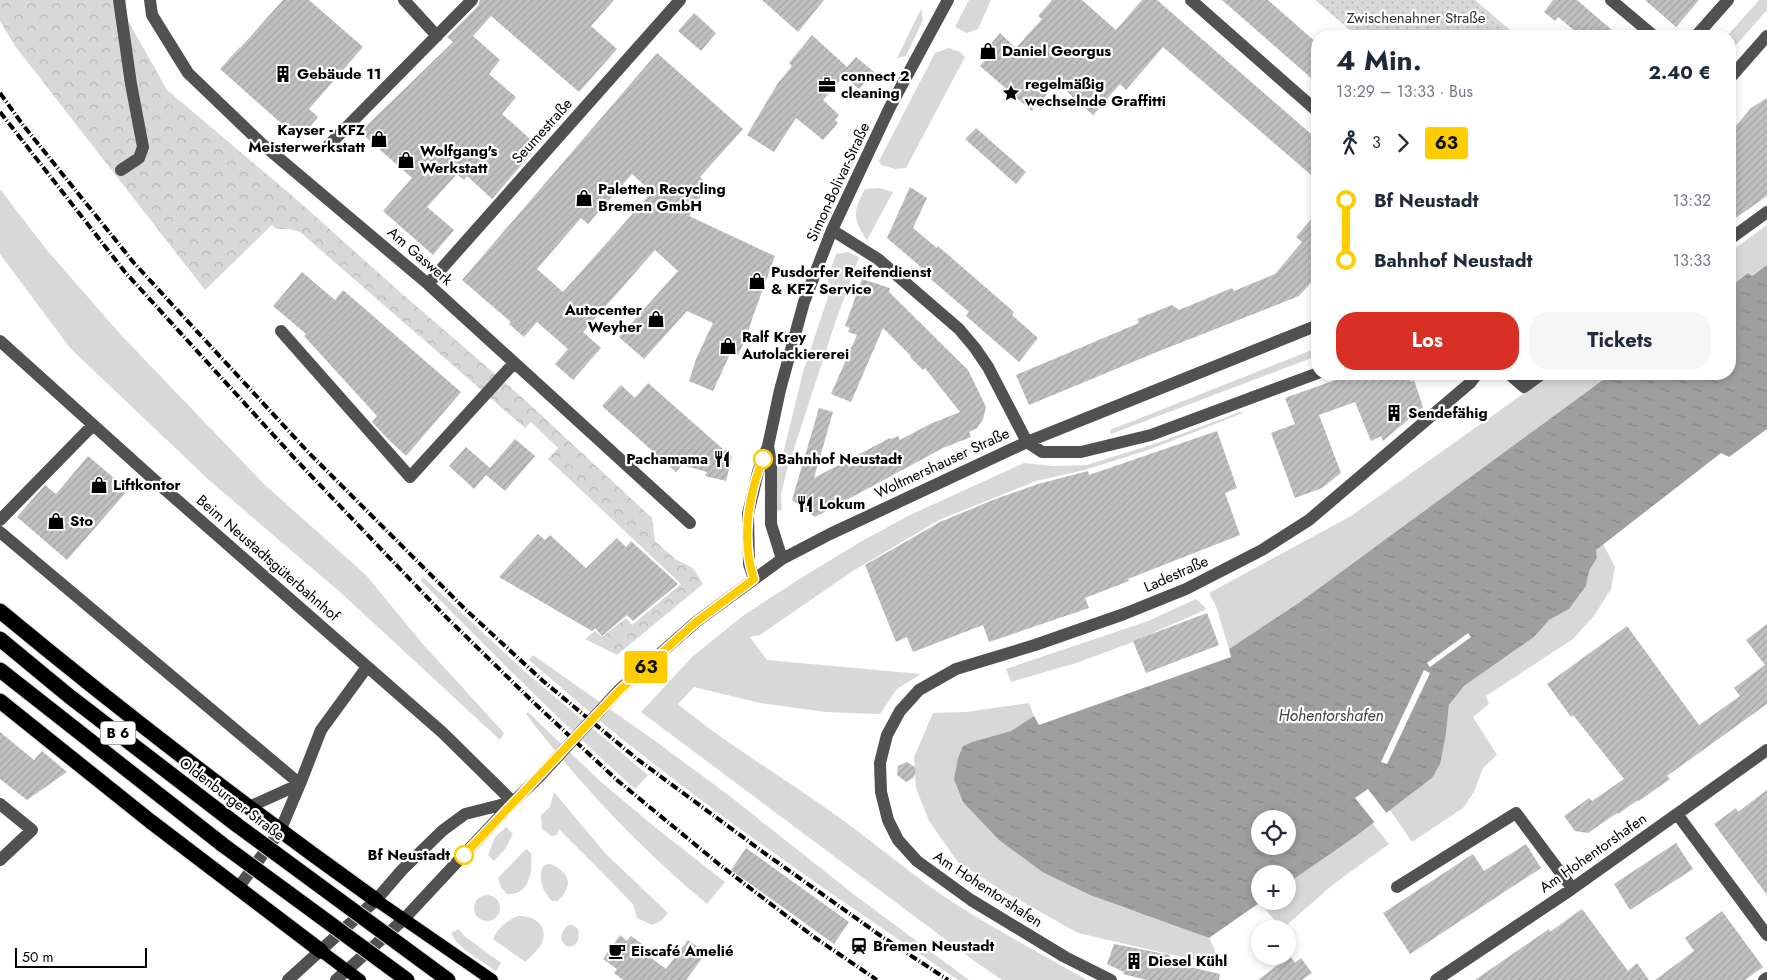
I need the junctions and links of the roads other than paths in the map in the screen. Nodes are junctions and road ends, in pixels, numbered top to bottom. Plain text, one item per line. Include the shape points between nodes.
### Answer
1 (119, 0) edge
2 (150, 0) edge
3 (404, 0) edge
4 (472, 0) edge
5 (680, 0) edge
6 (948, 0) edge
7 (1191, 0) edge
8 (1611, 0) edge
9 (1728, 0) edge
10 (1647, 30) edge
11 (1701, 30) edge
12 (437, 36) junction
13 (1767, 36) edge
14 (1736, 71) edge
15 (1311, 106) edge
16 (328, 146) dead end
17 (121, 170) dead end
18 (1767, 212) edge
19 (832, 230) junction
20 (1736, 235) edge
21 (428, 284) junction
22 (1311, 328) edge
23 (281, 331) dead end
24 (0, 341) edge
25 (514, 363) junction
26 (1311, 377) edge
27 (1471, 380) edge
28 (1516, 380) edge
29 (1534, 380) edge
30 (93, 425) junction
31 (1027, 442) junction
32 (768, 446) junction
33 (0, 520) edge
34 (690, 523) dead end
35 (0, 532) edge
36 (782, 559) junction
37 (754, 579) junction
38 (0, 611) edge
39 (0, 639) edge
40 (368, 667) junction
41 (0, 670) edge
42 (0, 701) edge
43 (1767, 750) edge
44 (880, 763) joint
45 (300, 784) junction
46 (513, 802) junction
47 (0, 804) edge
48 (249, 807) junction
49 (1677, 814) junction
50 (280, 831) junction
51 (0, 860) edge
52 (1398, 887) dead end
53 (238, 888) junction
54 (1572, 888) junction
55 (376, 900) junction
56 (403, 920) junction
57 (1767, 935) edge
58 (321, 951) junction
59 (347, 970) junction
60 (288, 980) edge
61 (336, 980) edge
62 (360, 980) edge
63 (407, 980) edge
64 (448, 980) edge
65 (492, 980) edge
66 (1111, 980) edge
67 (1436, 980) edge

1 - 17 street via 143,147 139,158
2 - 21 street, Am Gaswerk via 152,15 188,73 261,143
3 - 12 street
4 - 12 street
5 - 21 street, Seumestraße
6 - 19 street, Simon-Bolivar-Straße via 890,107
7 - 15 street
8 - 10 street
9 - 11 street
12 - 16 street
13 - 14 street
18 - 20 street
19 - 31 street via 878,259 959,329 988,367
19 - 32 street, Simon-Bolivar-Straße via 804,302
21 - 25 street, Am Gaswerk
22 - 31 street, Woltmershauser Straße
23 - 25 street via 410,477
24 - 30 street, Beim Neustadtsgüterbahnhof
25 - 34 street, Am Gaswerk
26 - 31 street via 1151,435 1081,452 1042,452
27 - 44 street, Ladestraße via 1309,520 1262,550 1186,589 1124,614 956,669 928,683 900,711 887,735
28 - 29 street via 1524,387
30 - 33 street
30 - 40 street, Beim Neustadtsgüterbahnhof
31 - 36 street, Woltmershauser Straße
32 - 36 street, Simon-Bolivar-Straße via 771,524
32 - 37 street, Simon-Bolivar-Straße via 748,514 749,564
35 - 45 street
36 - 37 street, Woltmershauser Straße
37 - 46 street, Woltmershauser Straße via 696,622 620,690
38 - 48 highway via 91,686
39 - 64 highway, Oldenburger Straße / B 6, bridge via 237,825
40 - 45 street via 321,730
40 - 46 street, Beim Neustadtsgüterbahnhof
41 - 63 highway, B 6, bridge via 223,845
42 - 53 highway
43 - 49 street, Am Hohentorshafen
44 - 66 street, Am Hohentorshafen via 881,792 888,820 898,840 917,861 971,900 1065,957
45 - 48 street
45 - 50 street
46 - 55 street, Woltmershauser Straße via 465,814 442,831
46 - 56 street, Woltmershauser Straße
47 - 51 street via 32,830
48 - 50 highway
49 - 54 street, Am Hohentorshafen
49 - 57 street
50 - 53 street
50 - 55 highway
52 - 54 street via 1516,813
53 - 58 highway
54 - 67 street, Am Hohentorshafen
55 - 56 main road
55 - 58 street, Woltmershauser Straße
56 - 59 street, Woltmershauser Straße
56 - 65 main road
58 - 59 main road
58 - 60 street, Woltmershauser Straße
59 - 61 street, Woltmershauser Straße
59 - 62 main road

